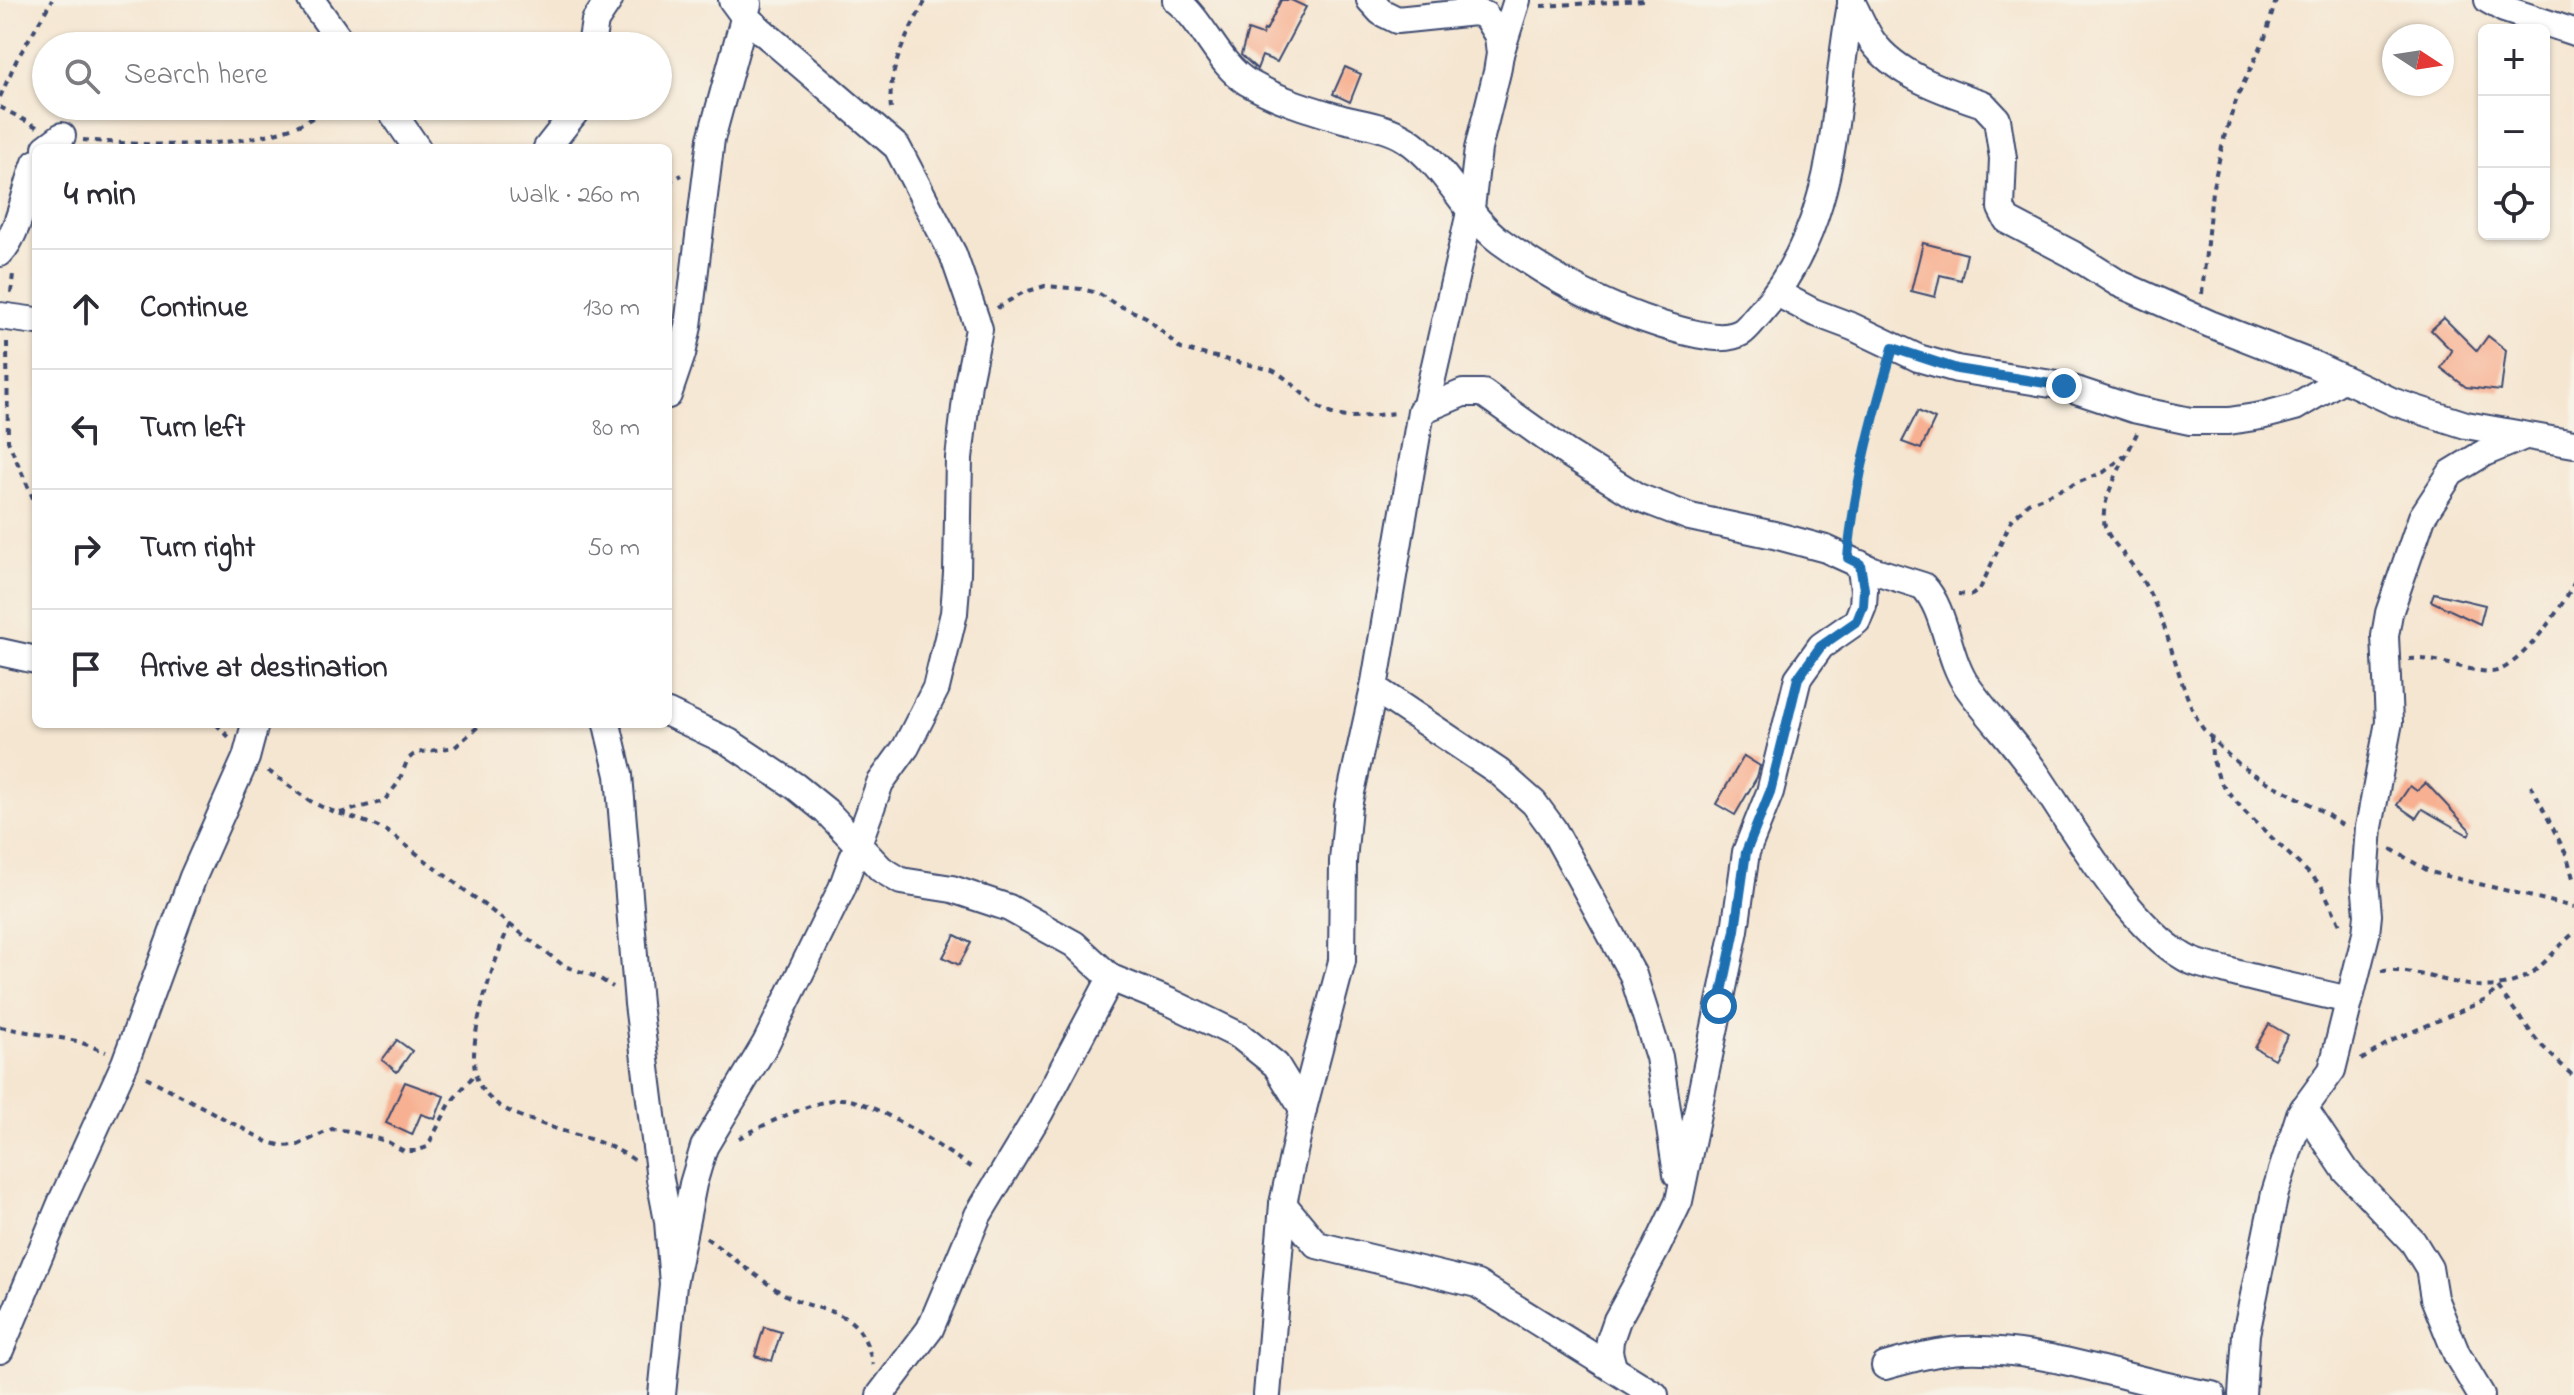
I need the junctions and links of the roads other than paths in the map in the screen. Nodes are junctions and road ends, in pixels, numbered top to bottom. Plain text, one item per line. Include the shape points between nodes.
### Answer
1 (311, 0) edge
2 (609, 0) edge
3 (1176, 0) edge
4 (1370, 0) edge
5 (2488, 0) edge
6 (1851, 1) edge
7 (1516, 3) edge
8 (742, 5) edge
9 (334, 32) edge
10 (593, 32) edge
11 (2574, 32) edge
12 (1500, 54) junction
13 (398, 120) edge
14 (569, 120) edge
15 (414, 144) edge
16 (550, 144) edge
17 (32, 173) edge
18 (1471, 208) junction
19 (6, 246) edge
20 (1777, 293) junction
21 (4, 316) edge
22 (32, 320) edge
23 (2342, 379) junction
24 (672, 383) edge
25 (1423, 410) junction
26 (2525, 436) junction
27 (2574, 444) edge
28 (1854, 561) junction
29 (0, 652) edge
30 (32, 659) edge
31 (1374, 688) junction
32 (672, 715) edge
33 (254, 728) edge
34 (608, 728) edge
35 (856, 846) junction
36 (888, 873) junction
37 (842, 888) junction
38 (1111, 978) junction
39 (2354, 981) junction
40 (2304, 1108) junction
41 (1303, 1109) junction
42 (1679, 1201) junction
43 (1283, 1204) junction
44 (673, 1284) junction
45 (0, 1350) edge
46 (1885, 1366) dead end
47 (1613, 1367) junction
48 (662, 1395) edge
49 (880, 1395) edge
50 (1267, 1395) edge
51 (1655, 1395) edge
52 (2212, 1395) edge
53 (2242, 1395) edge
54 (2481, 1395) edge

1 - 9 street
2 - 10 street
3 - 18 street via 1243,79 1281,100 1406,139
4 - 12 street via 1397,20 1485,15 1498,36
5 - 11 street
6 - 20 street via 1819,204 1798,258
6 - 23 street via 1891,61 1983,104 1997,119 2003,158 2001,208 2007,220 2118,283
7 - 12 street
8 - 24 street via 711,139 688,326
8 - 35 street via 897,147 953,254 979,329 959,458 954,613 936,688 906,747 880,783
12 - 18 street via 1478,149
13 - 15 street
14 - 16 street
17 - 19 street
18 - 20 street via 1495,238 1537,269 1618,311 1663,325 1723,338 1743,331
18 - 25 street
20 - 23 street via 1893,348 1957,369 2077,389 2190,421 2229,421 2295,407
21 - 22 street
23 - 26 street via 2466,425
25 - 28 street via 1463,393 1483,393 1638,497 1690,517 1774,535
25 - 31 street
26 - 27 street
26 - 39 street via 2451,473 2422,517 2389,613 2389,722 2368,838 2368,915
28 - 39 street via 1928,591 1967,685 2153,935 2185,958 2254,979
28 - 42 street via 1864,589 1863,606 1857,621 1821,646 1798,678 1770,792 1746,852
29 - 30 street
31 - 41 street via 1348,806 1342,961
31 - 42 street via 1499,772 1534,803 1573,861 1633,975 1659,1057
32 - 35 street via 729,742 795,786
33 - 45 street via 124,1063
34 - 44 street via 619,775 638,1004
35 - 36 street
35 - 37 street
36 - 37 street via 868,875
36 - 38 street via 901,881 952,889 1009,908 1074,944
37 - 44 street via 766,1043 704,1147
38 - 41 street via 1240,1036 1276,1065
38 - 49 street via 978,1215 930,1329
39 - 40 street via 2340,1045 2325,1083
40 - 53 street via 2275,1193 2246,1334
40 - 54 street via 2346,1171 2413,1242 2429,1268 2434,1298 2457,1355
41 - 43 street
42 - 47 street via 1617,1320 1610,1340
43 - 47 street via 1317,1245 1477,1284
43 - 50 street
44 - 48 street
46 - 52 street via 1963,1350 2020,1353
47 - 51 street

